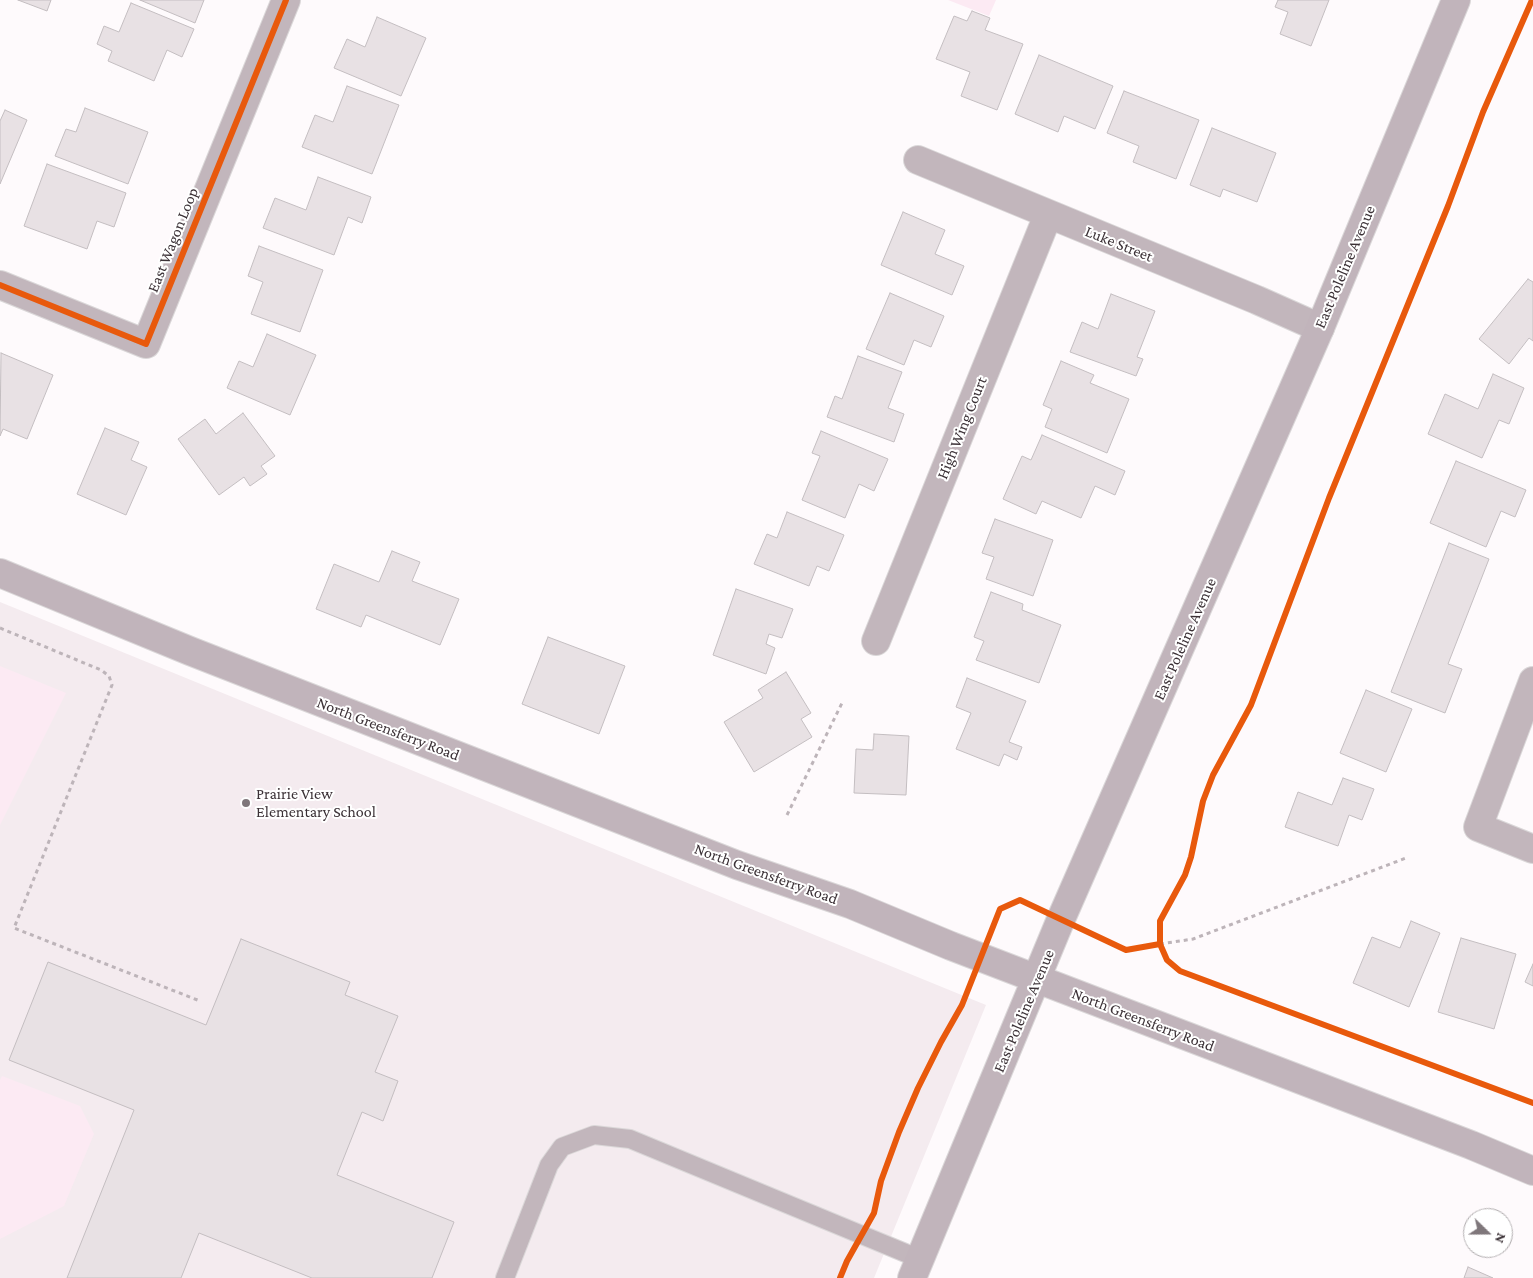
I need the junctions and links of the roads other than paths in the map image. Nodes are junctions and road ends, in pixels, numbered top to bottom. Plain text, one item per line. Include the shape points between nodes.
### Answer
1 (286, 0) edge
2 (1456, 0) edge
3 (918, 160) dead end
4 (1048, 215) junction
5 (0, 285) edge
6 (1320, 328) junction
7 (0, 573) edge
8 (876, 640) dead end
9 (1533, 681) edge
10 (1533, 849) edge
11 (1037, 979) junction
12 (1533, 1171) edge
13 (916, 1268) edge
14 (505, 1278) edge

1 - 5 street, East Wagon Loop via 146,344
2 - 6 main road, East Poleline Avenue
3 - 4 street, Luke Street
4 - 6 street, Luke Street
4 - 8 street, High Wing Court
6 - 11 main road, East Poleline Avenue
7 - 11 main road, North Greensferry Road via 190,651
9 - 10 street via 1478,827
11 - 12 main road, North Greensferry Road
11 - 13 main road, East Poleline Avenue
13 - 14 lane via 630,1139 594,1135 562,1147 549,1165

